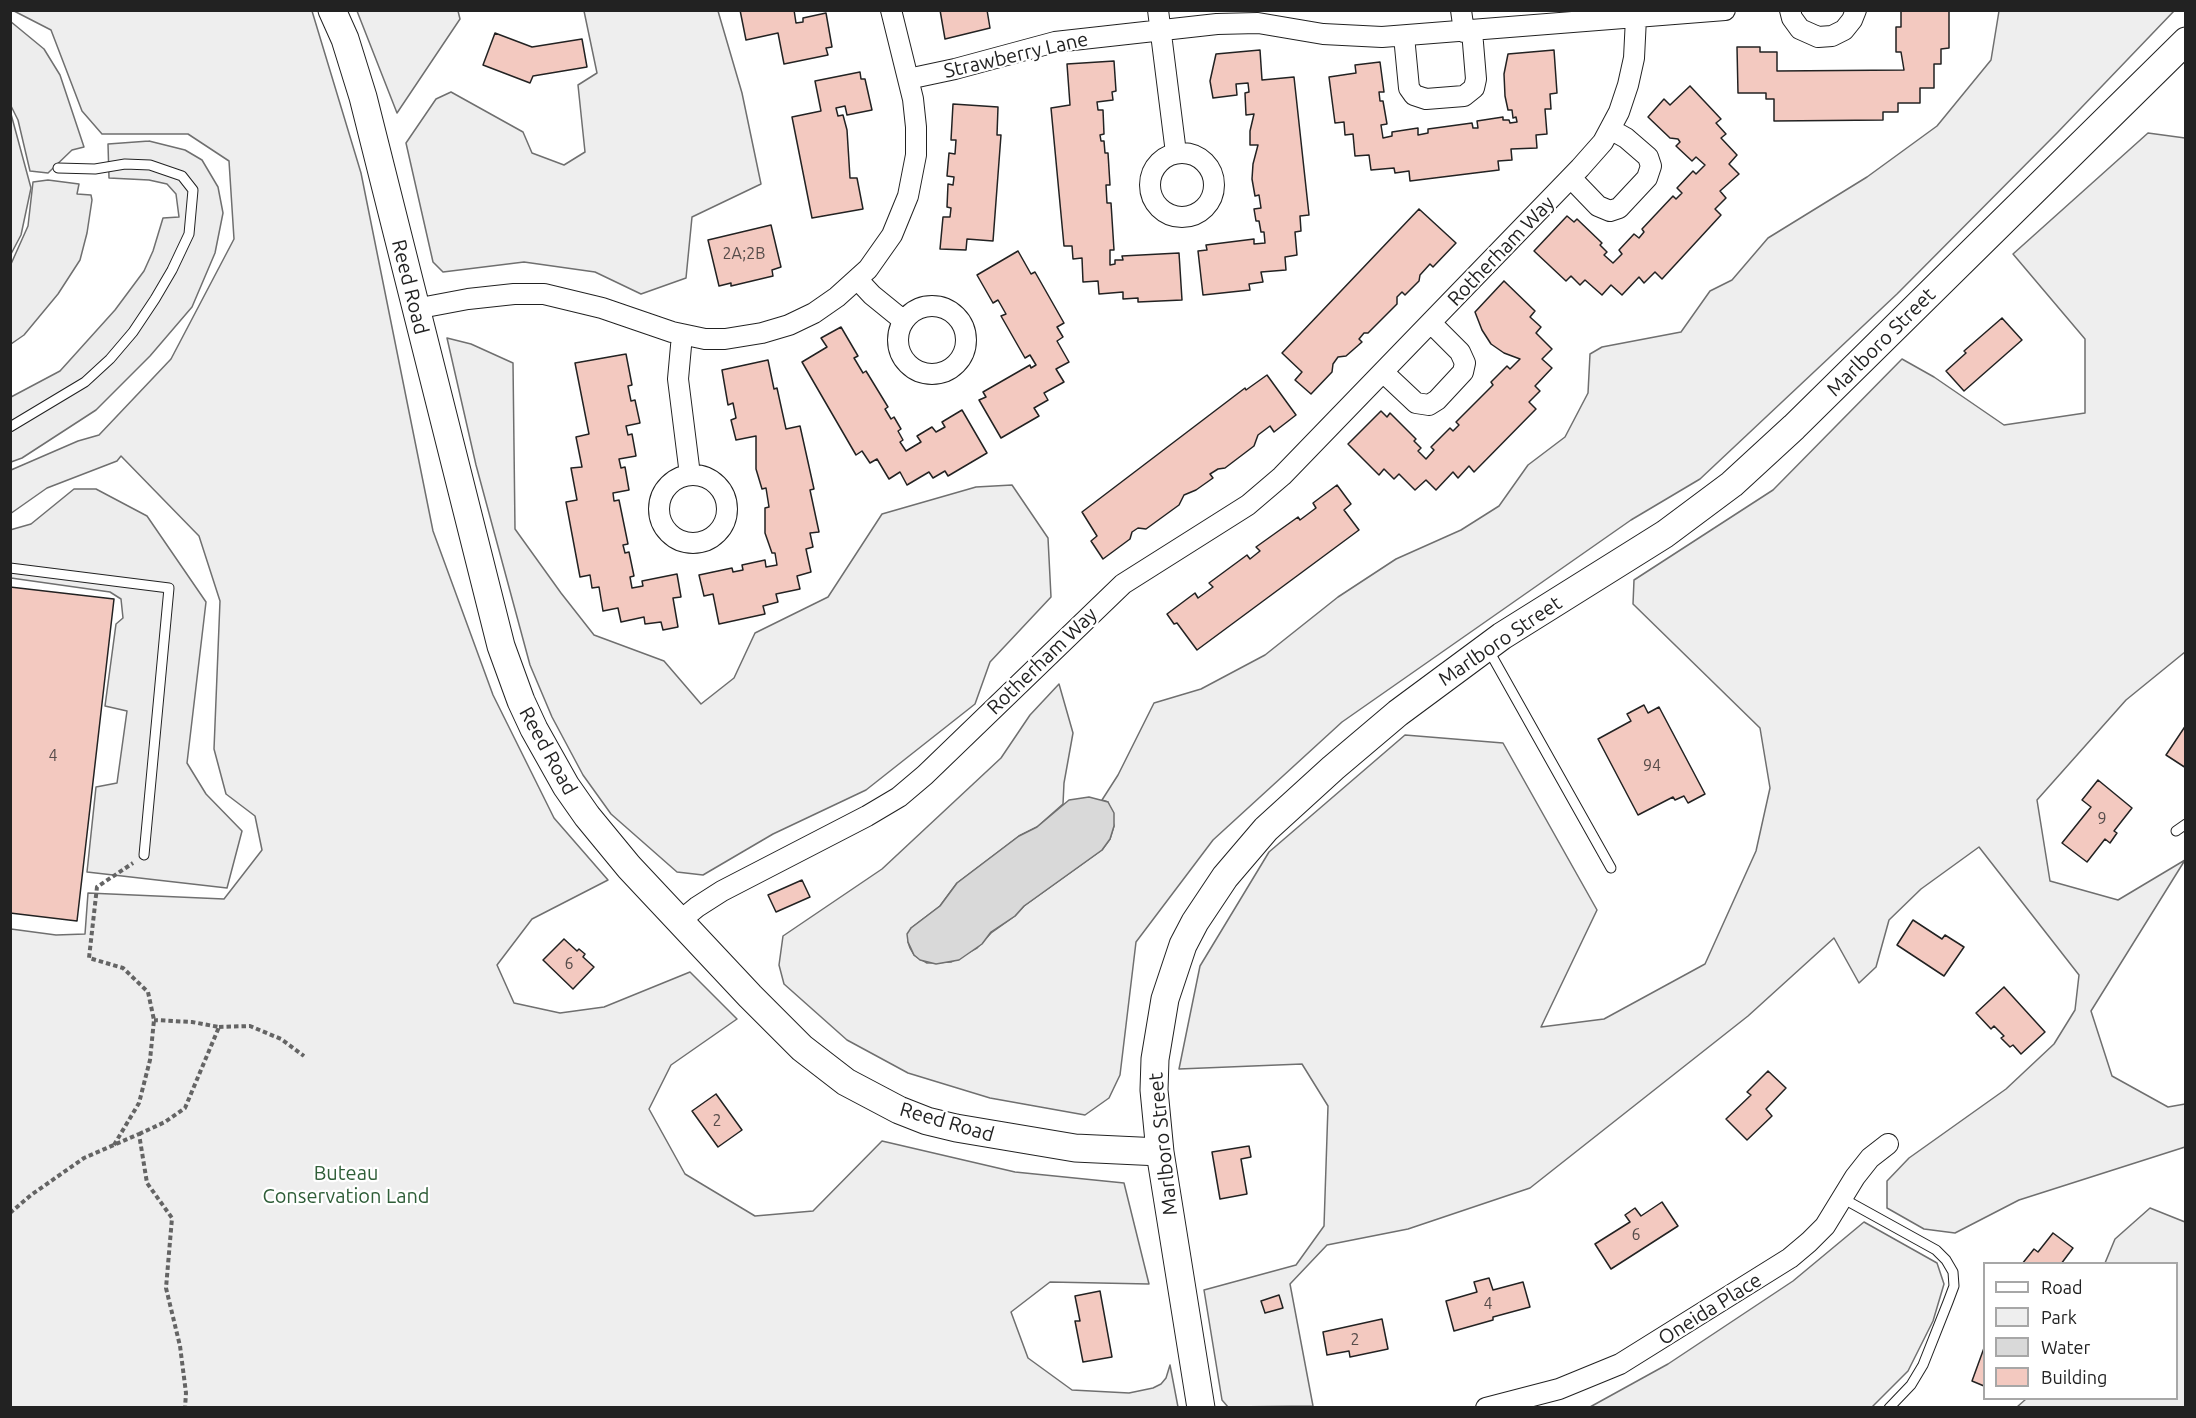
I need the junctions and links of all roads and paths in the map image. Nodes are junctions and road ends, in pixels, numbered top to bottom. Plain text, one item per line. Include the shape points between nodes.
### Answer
1 (332, 10) edge
2 (891, 10) edge
3 (1461, 10) edge
4 (1725, 10) edge
5 (1790, 10) edge
6 (1856, 10) edge
7 (1636, 14) edge
8 (1159, 20) edge
9 (1468, 31) junction
10 (1404, 36) junction
11 (2186, 41) edge
12 (908, 79) junction
13 (1610, 129) junction
14 (1176, 153) dead end
15 (58, 168) dead end
16 (1571, 178) junction
17 (858, 280) junction
18 (415, 309) junction
19 (904, 321) dead end
20 (1431, 323) junction
21 (682, 335) junction
22 (1383, 372) junction
23 (10, 427) edge
24 (690, 475) dead end
25 (10, 568) edge
26 (1487, 647) junction
27 (2186, 824) edge
28 (2176, 831) dead end
29 (144, 855) joint
30 (1611, 868) dead end
31 (680, 921) junction
32 (154, 1020) junction
33 (219, 1027) junction
34 (304, 1056) dead end
35 (139, 1134) junction
36 (1888, 1144) dead end
37 (114, 1145) junction
38 (1160, 1152) junction
39 (1842, 1198) junction
40 (10, 1213) edge
41 (185, 1407) edge
42 (1201, 1407) edge
43 (1486, 1407) edge
44 (1889, 1407) edge

1 - 18 street, Reed Road via 363,97
2 - 12 street
3 - 9 street
4 - 7 street, Strawberry Lane
5 - 6 street via 1800,29 1818,37 1844,30
7 - 9 street, Strawberry Lane
7 - 13 street, Rotherham Way via 1632,72
8 - 10 street, Strawberry Lane via 1257,23 1353,37
8 - 12 street, Strawberry Lane
8 - 14 street
9 - 10 street, Strawberry Lane
9 - 10 street via 1474,88 1464,96 1426,99 1414,95 1409,88
11 - 26 street, Marlboro Street via 1732,484 1665,534
12 - 17 street via 917,141 910,189 892,235
13 - 16 street, Rotherham Way
13 - 16 street, Rotherham Way via 1648,157 1651,166 1647,178 1619,208 1610,211 1598,206
15 - 23 lane via 150,165 182,176 193,190 189,234 155,299 110,359 85,382
16 - 20 street, Rotherham Way
17 - 19 street
17 - 21 street via 814,313 776,329 725,339
18 - 21 street via 468,298 544,294 602,308
18 - 31 street, Reed Road via 491,613 521,701 555,767 587,816
20 - 22 street, Rotherham Way
20 - 22 street, Rotherham Way via 1460,352 1465,363 1463,372 1437,400 1425,405 1416,403
21 - 24 street via 678,379
22 - 31 street, Rotherham Way via 1282,476 1248,505 1114,592 910,788 867,816 722,891
25 - 29 lane via 169,588
26 - 30 lane
26 - 38 street, Marlboro Street via 1398,713 1281,815 1244,853 1195,922 1173,974 1159,1028 1154,1090
27 - 28 lane
29 - 32 path via 98,887 89,958 123,968 148,992
31 - 38 street, Reed Road via 802,1048 870,1096 927,1121 987,1135 1075,1148
32 - 33 path
32 - 37 path via 150,1060 139,1104
33 - 34 path via 250,1026 281,1039
33 - 35 path via 185,1108
35 - 37 path
35 - 41 path via 147,1183 172,1218 166,1288 180,1346
36 - 39 street, Oneida Place via 1870,1158
37 - 40 path via 84,1158
38 - 42 street, Marlboro Street
39 - 43 street, Oneida Place via 1825,1226 1790,1258 1620,1364 1559,1389
39 - 44 lane via 1936,1250 1953,1272 1954,1286 1923,1365 1911,1385

